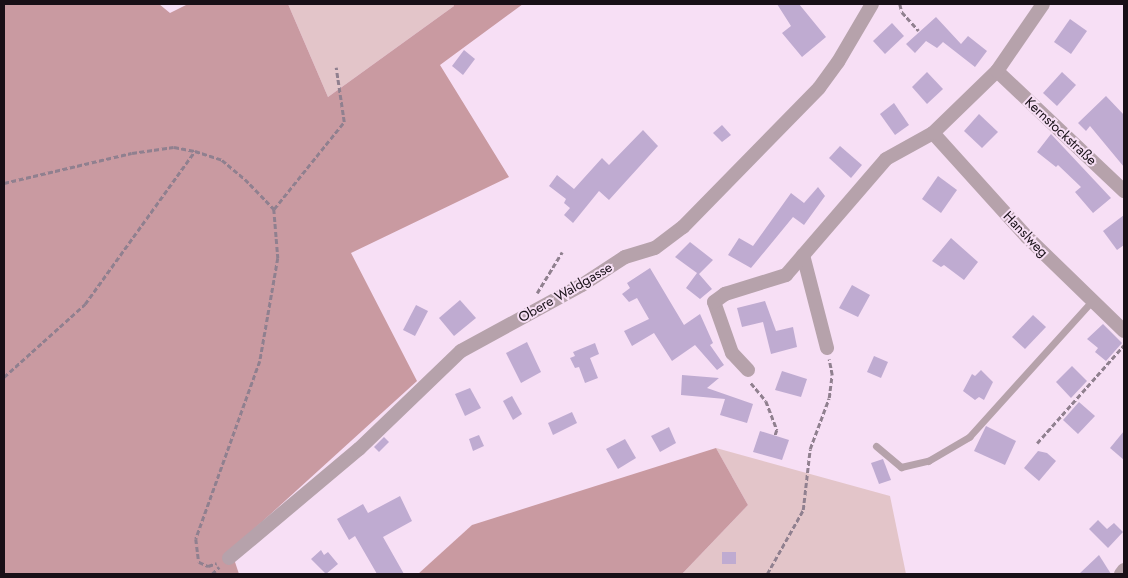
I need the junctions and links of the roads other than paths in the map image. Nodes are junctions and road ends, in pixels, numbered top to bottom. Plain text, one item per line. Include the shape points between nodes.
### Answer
1 (872, 4) edge
2 (1043, 4) edge
3 (997, 71) junction
4 (933, 133) junction
5 (1124, 190) edge
6 (803, 255) junction
7 (1093, 299) junction
8 (1124, 331) edge
9 (827, 348) road end
10 (748, 370) road end
11 (876, 446) dead end
12 (229, 558) road end
13 (1124, 570) edge
14 (1121, 574) edge

1 - 12 street, Obere Waldgasse via 819,88 683,227 655,248 625,257 582,285 461,351 360,449
2 - 3 street
3 - 4 street
3 - 5 street, Kernstockstraße
4 - 6 street via 886,159
4 - 7 street, Hanslweg via 1027,237
6 - 9 street
6 - 10 street via 786,275 725,294 714,302 732,353
7 - 8 street, Hanslweg
7 - 11 lane via 969,437 928,461 901,467
13 - 14 street

